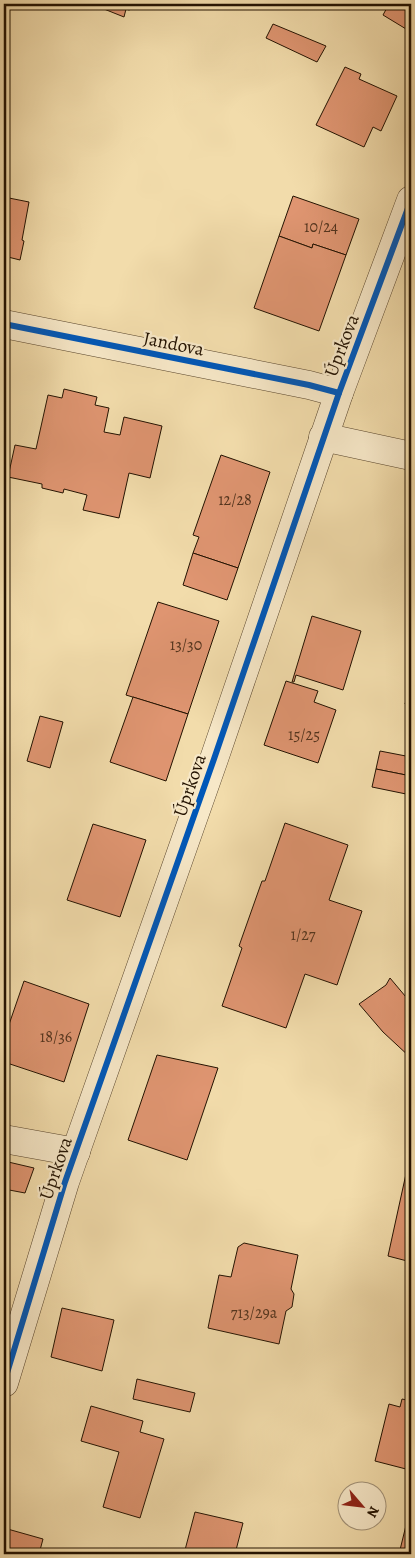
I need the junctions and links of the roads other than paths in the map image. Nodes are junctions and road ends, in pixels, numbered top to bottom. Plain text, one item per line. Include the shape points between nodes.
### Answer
1 (411, 200) edge
2 (4, 324) edge
3 (339, 393) junction
4 (323, 437) junction
5 (411, 456) edge
6 (4, 1139) edge
7 (76, 1152) junction
8 (4, 1383) edge

1 - 3 street, Úprkova
2 - 3 street, Jandova
3 - 4 street, Úprkova
4 - 5 street
4 - 7 street, Úprkova
6 - 7 street
7 - 8 street, Úprkova

